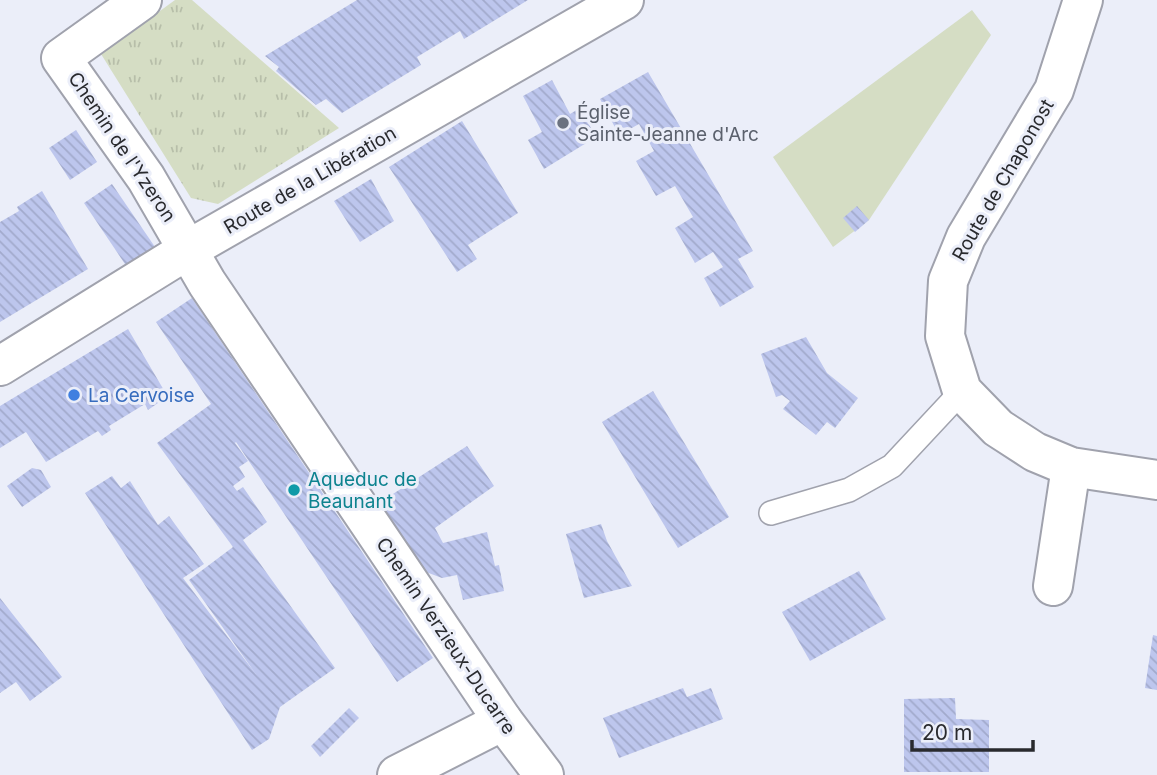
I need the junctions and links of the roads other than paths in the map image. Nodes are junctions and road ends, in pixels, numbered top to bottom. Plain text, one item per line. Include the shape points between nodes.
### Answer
1 (142, 0) edge
2 (624, 0) edge
3 (1083, 0) edge
4 (189, 250) junction
5 (0, 366) edge
6 (962, 391) junction
7 (1071, 467) junction
8 (1157, 480) edge
9 (771, 513) dead end
10 (1053, 586) dead end
11 (503, 720) junction
12 (397, 775) edge
13 (544, 775) edge

1 - 4 street, Chemin de l'Yzeron via 61,58 146,178
2 - 4 street, Route de la Libération
3 - 6 street, Route de Chaponost via 1054,90 966,237 948,281 945,336
4 - 5 street, Route de la Libération
4 - 11 street, Chemin Verzieux-Ducarre
6 - 7 street, Route de Chaponost via 998,428 1035,452
6 - 9 lane via 892,466 849,490
7 - 8 street, Route de Chaponost
7 - 10 street
11 - 12 street
11 - 13 street, Chemin Verzieux-Ducarre

